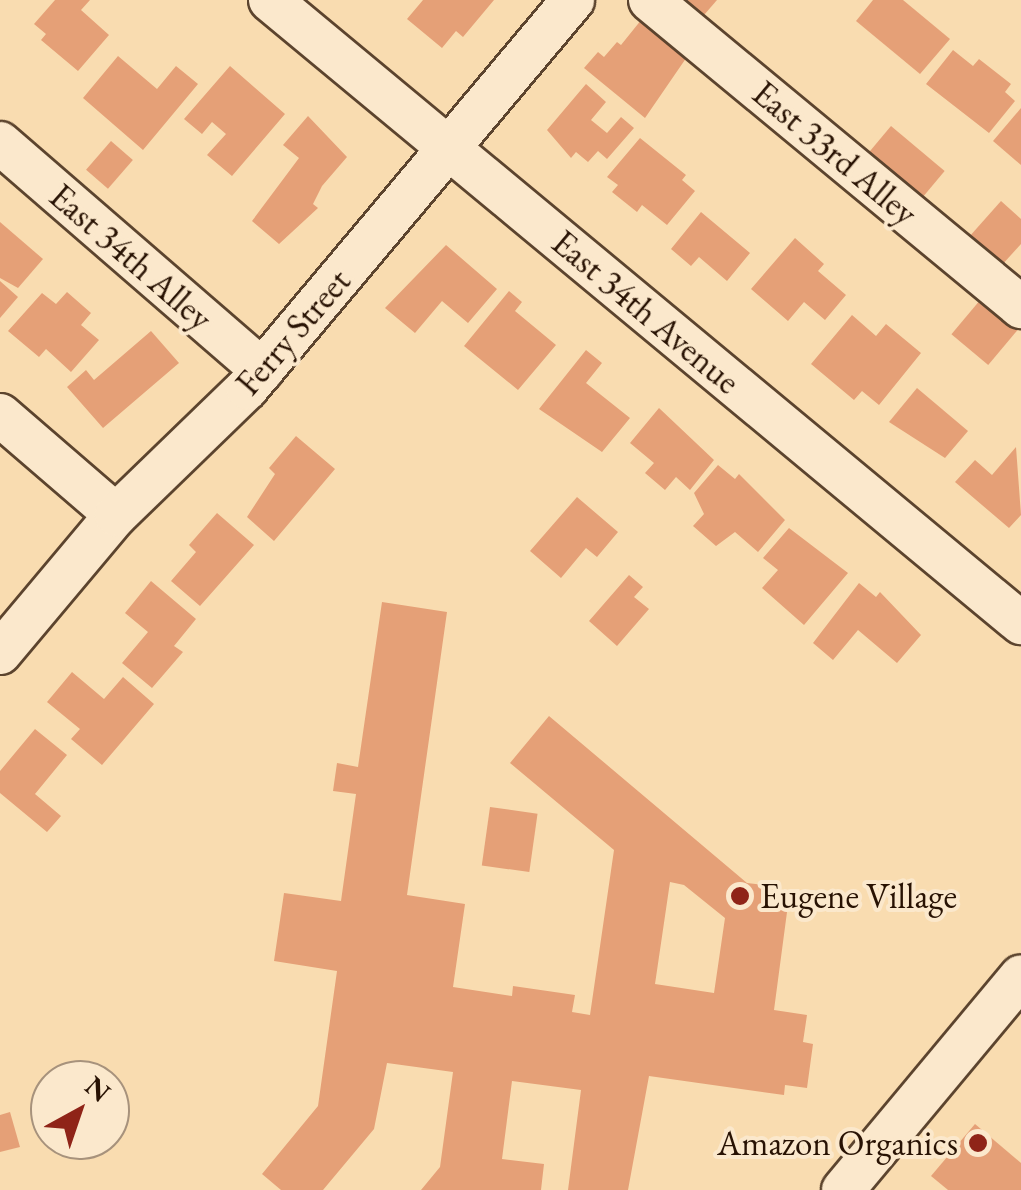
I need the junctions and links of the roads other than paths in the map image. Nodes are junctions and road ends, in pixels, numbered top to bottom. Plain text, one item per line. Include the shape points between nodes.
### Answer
1 (270, 0) edge
2 (573, 0) edge
3 (650, 0) edge
4 (0, 144) edge
5 (448, 148) junction
6 (1021, 307) edge
7 (262, 370) junction
8 (0, 415) edge
9 (116, 515) junction
10 (1021, 623) edge
11 (0, 653) edge
12 (1021, 976) edge
13 (842, 1190) edge

1 - 5 street, East 34th Avenue
2 - 5 street, Ferry Street
3 - 6 street, East 33rd Alley
4 - 7 street, East 34th Alley
5 - 7 street, Ferry Street
5 - 10 street, East 34th Avenue
7 - 9 street, Ferry Street
8 - 9 street
9 - 11 street, Ferry Street
12 - 13 street

